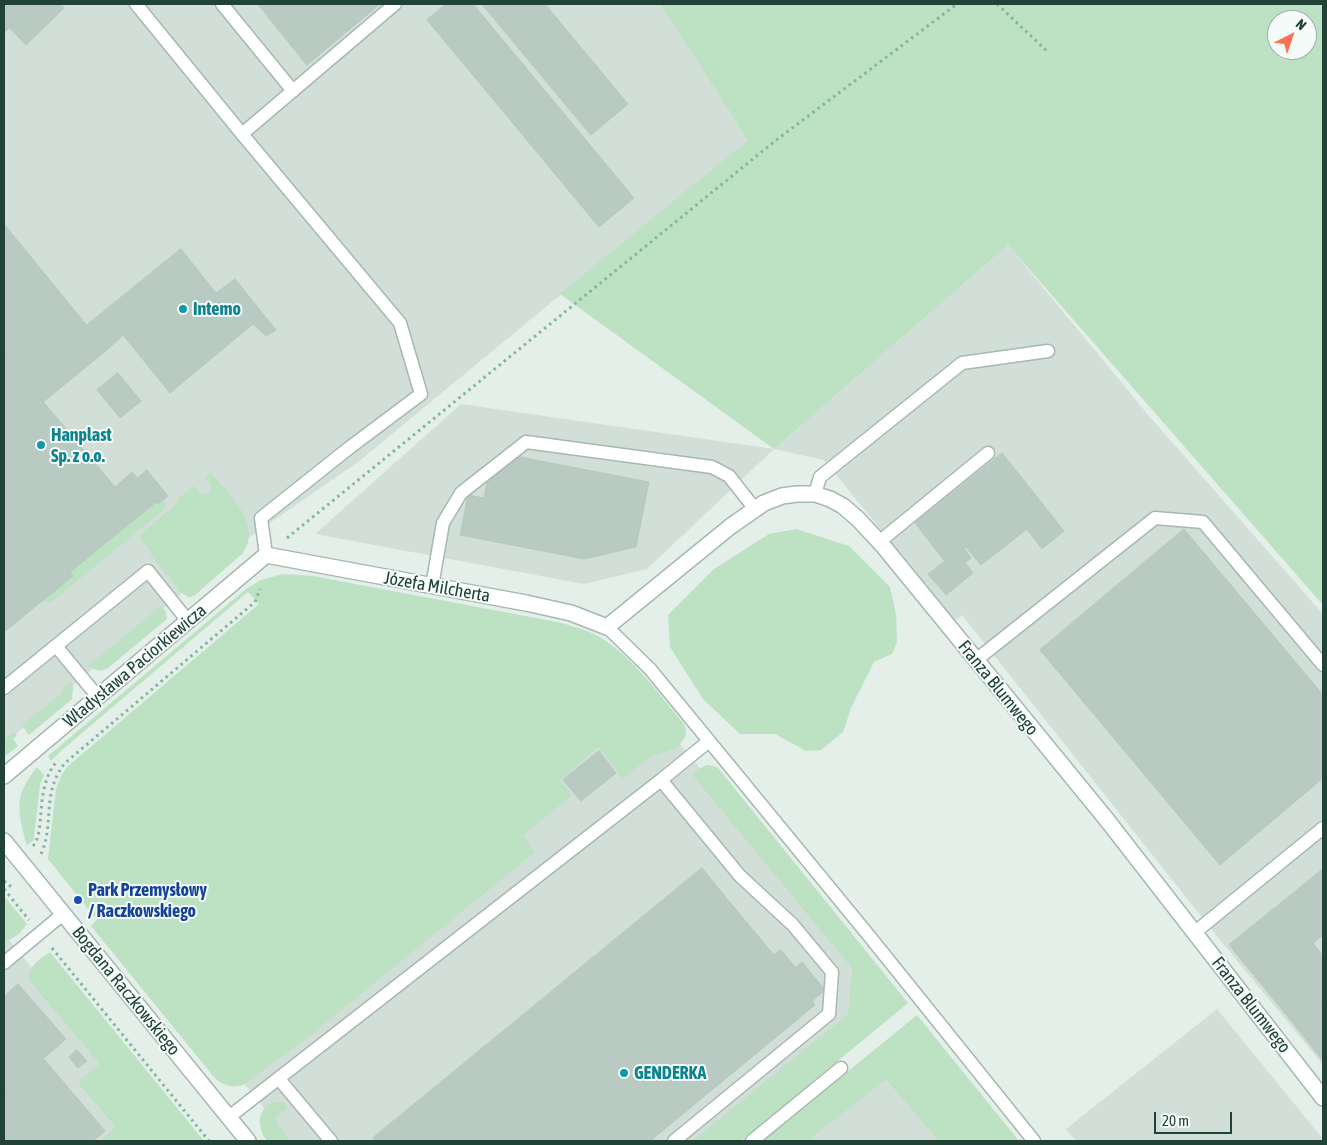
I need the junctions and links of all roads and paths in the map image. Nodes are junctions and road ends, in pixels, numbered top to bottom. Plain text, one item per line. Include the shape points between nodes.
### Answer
1 (136, 4) edge
2 (222, 4) edge
3 (395, 4) edge
4 (957, 4) edge
5 (997, 4) edge
6 (1048, 52) dead end
7 (293, 91) junction
8 (242, 134) junction
9 (1048, 351) dead end
10 (988, 453) dead end
11 (815, 494) junction
12 (755, 509) junction
13 (879, 542) junction
14 (266, 555) junction
15 (432, 586) junction
16 (256, 591) dead end
17 (188, 621) junction
18 (607, 627) junction
19 (56, 646) junction
20 (976, 660) junction
21 (1323, 666) edge
22 (4, 688) edge
23 (98, 697) junction
24 (709, 741) junction
25 (62, 756) dead end
26 (4, 776) edge
27 (661, 780) junction
28 (1323, 828) edge
29 (4, 841) edge
30 (40, 857) dead end
31 (18, 859) junction
32 (4, 889) edge
33 (63, 914) junction
34 (40, 933) junction
35 (1194, 933) junction
36 (4, 963) edge
37 (841, 1068) dead end
38 (279, 1079) junction
39 (1323, 1098) edge
40 (229, 1117) junction
41 (210, 1141) edge
42 (248, 1141) edge
43 (330, 1141) edge
44 (674, 1141) edge
45 (752, 1141) edge
46 (1034, 1141) edge

1 - 8 lane
2 - 7 lane
3 - 7 lane
4 - 14 path via 775,141
5 - 6 path
7 - 8 lane
8 - 14 lane via 400,323 421,394 261,518
9 - 11 lane via 962,363 820,477
10 - 13 lane
11 - 12 street, Franza Blumwego via 782,496
11 - 13 street, Franza Blumwego via 843,506
12 - 15 lane via 729,476 712,466 526,442 461,493 443,523
12 - 18 street, Franza Blumwego
13 - 20 street, Franza Blumwego
14 - 15 street, Józefa Milcherta
14 - 17 street, Władysława Paciorkiewicza
15 - 18 street, Józefa Milcherta via 526,603
16 - 30 path via 260,588 255,602 65,763 52,787 45,845
17 - 19 lane via 148,571
17 - 23 street, Władysława Paciorkiewicza
18 - 24 lane via 650,669
19 - 22 lane
19 - 23 lane
20 - 21 lane via 1155,518 1203,522
20 - 35 street, Franza Blumwego via 1107,820
23 - 26 street, Władysława Paciorkiewicza
24 - 27 lane
24 - 46 lane
25 - 31 path via 45,783 38,838
27 - 38 lane
27 - 44 lane via 740,876 793,925 832,972 829,1014
28 - 35 lane
29 - 31 street, Bogdana Raczkowskiego
31 - 33 street, Bogdana Raczkowskiego
32 - 34 path
33 - 34 lane
33 - 40 street, Bogdana Raczkowskiego
34 - 36 lane
34 - 41 path
35 - 39 street, Franza Blumwego
37 - 45 lane
38 - 40 lane
38 - 43 lane
40 - 42 street, Bogdana Raczkowskiego

